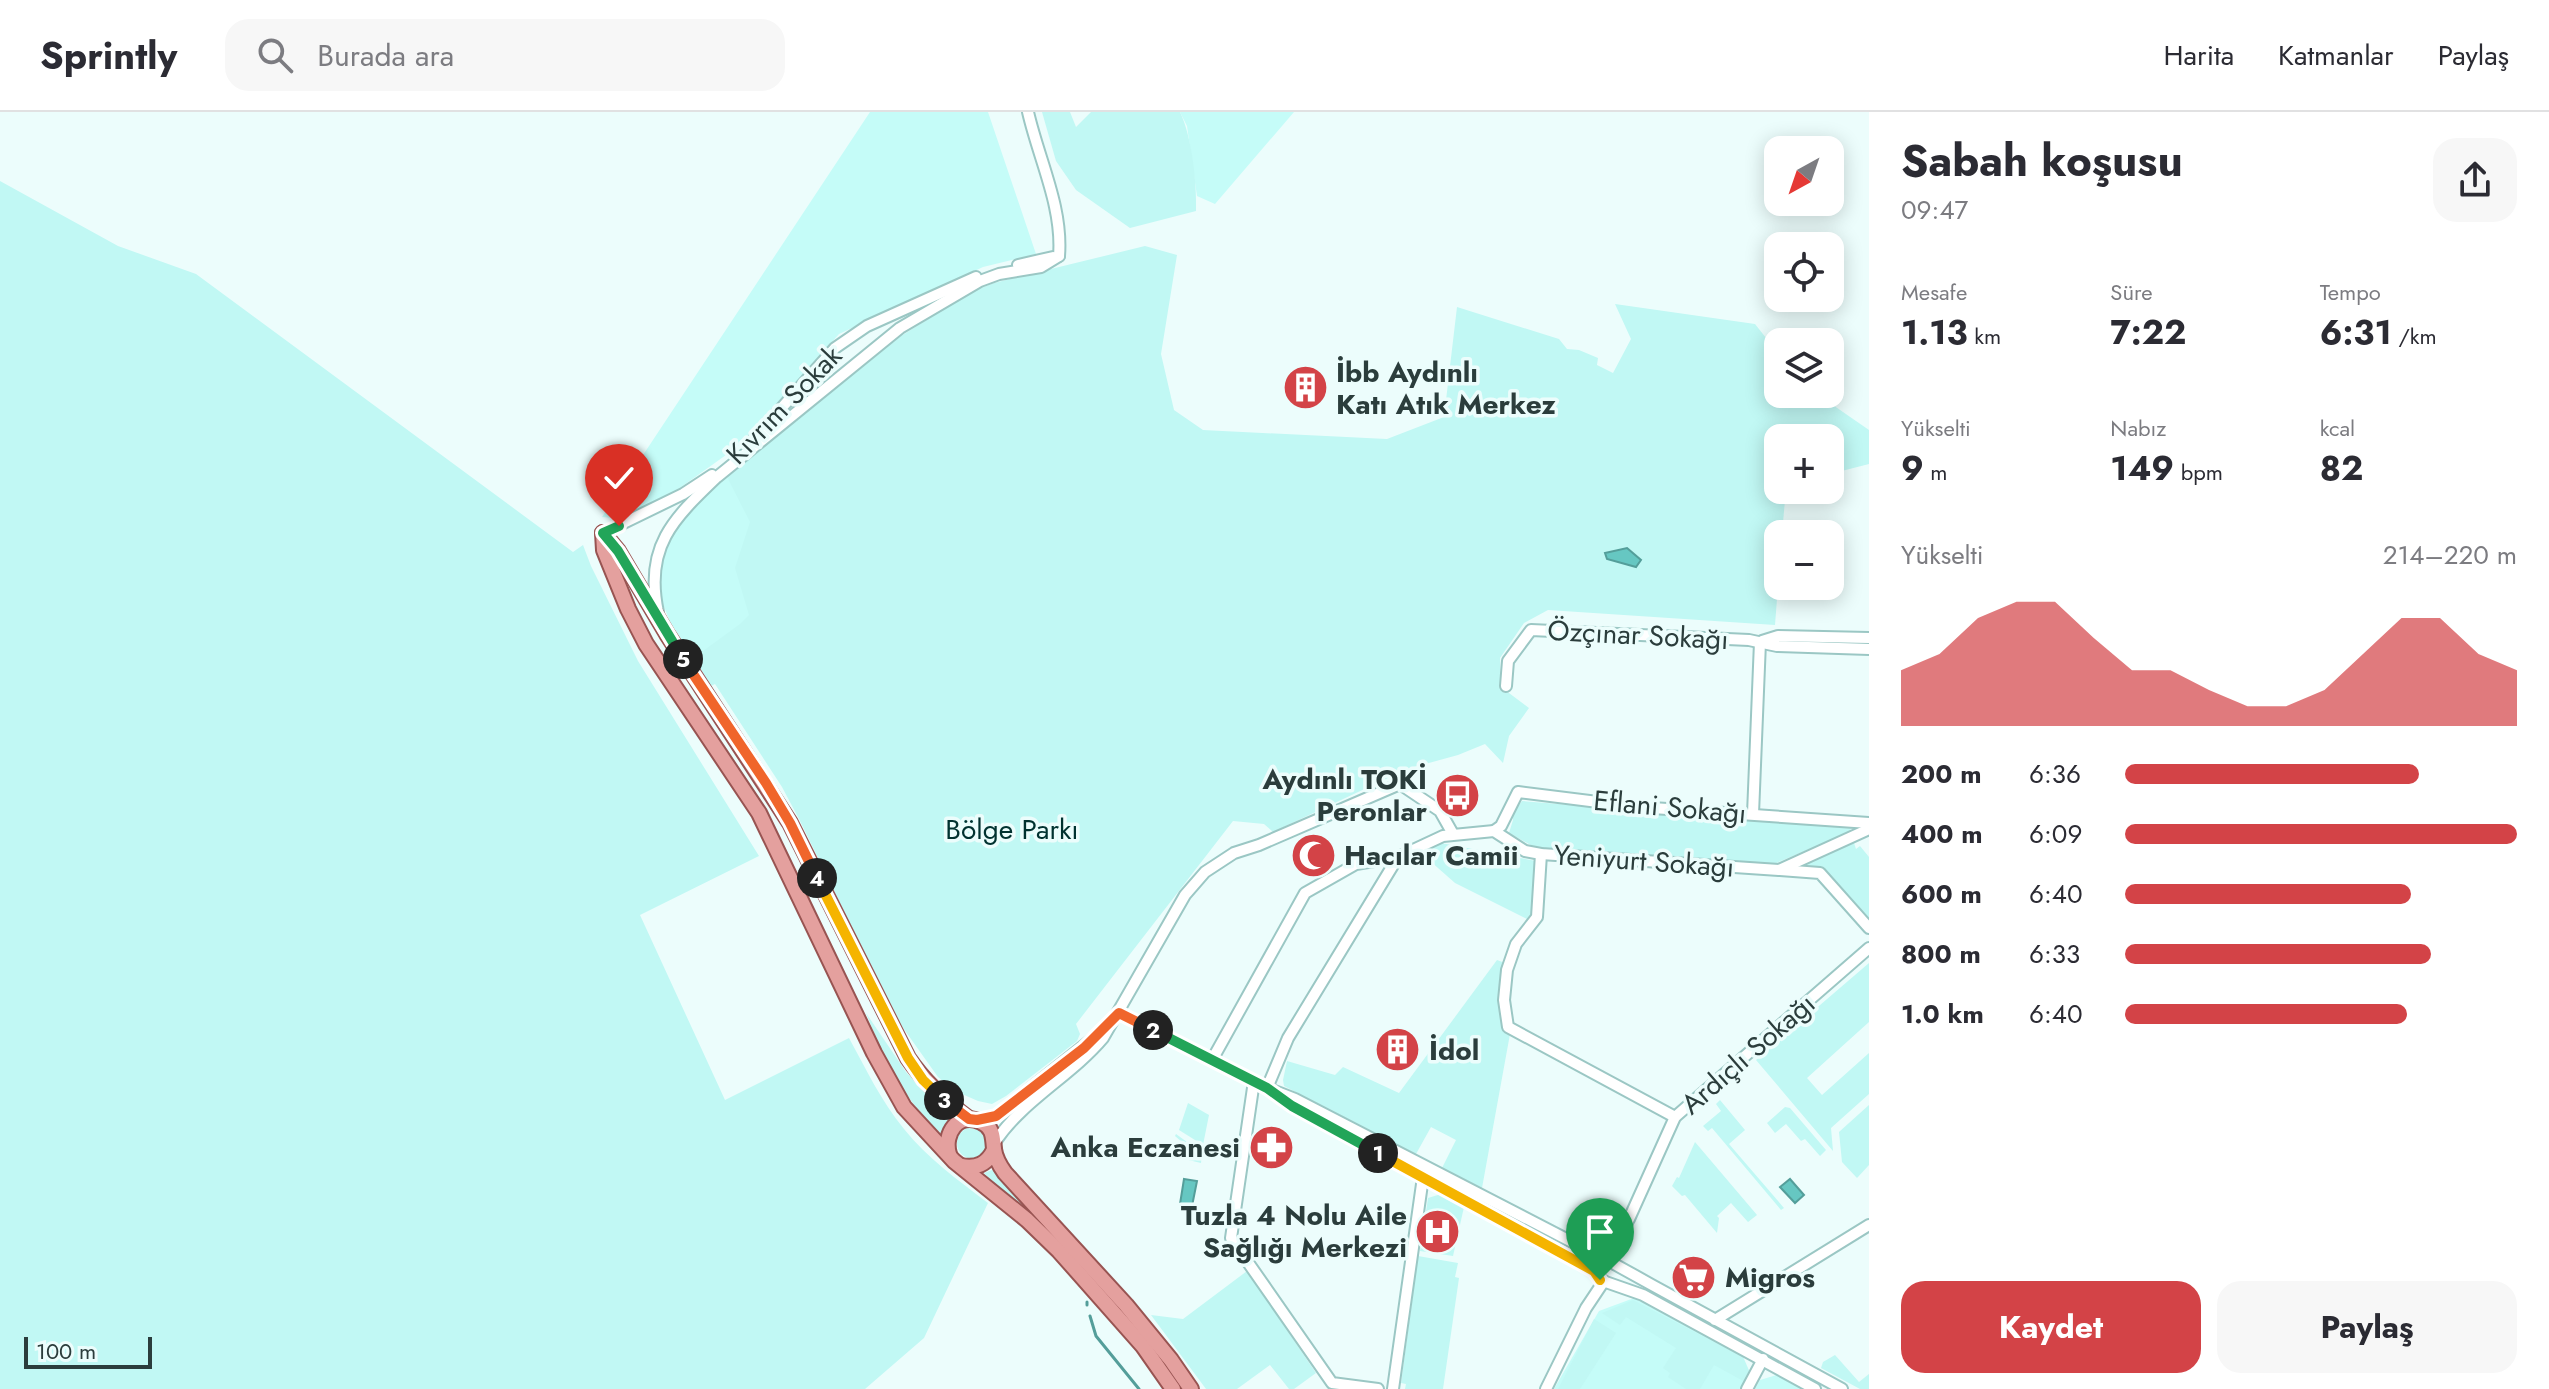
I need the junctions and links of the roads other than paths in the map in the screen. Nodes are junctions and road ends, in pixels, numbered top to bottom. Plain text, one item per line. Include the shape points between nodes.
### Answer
1 (1028, 112) edge
2 (1059, 256) junction
3 (603, 533) junction
4 (660, 623) junction
5 (1869, 638) edge
6 (1760, 642) junction
7 (1869, 649) edge
8 (1506, 686) dead end
9 (1753, 814) junction
10 (1869, 823) edge
11 (1869, 829) edge
12 (1494, 831) junction
13 (1453, 834) junction
14 (1541, 854) junction
15 (1398, 857) junction
16 (1779, 870) junction
17 (1869, 928) edge
18 (1869, 948) edge
19 (1119, 1013) junction
20 (1212, 1060) junction
21 (1254, 1081) junction
22 (1267, 1088) junction
23 (1675, 1117) junction
24 (973, 1120) junction
25 (994, 1146) junction
26 (949, 1154) junction
27 (961, 1166) junction
28 (1423, 1177) junction
29 (1869, 1225) edge
30 (1610, 1261) junction
31 (1600, 1277) junction
32 (1715, 1320) junction
33 (1763, 1359) junction
34 (1173, 1389) edge
35 (1191, 1389) edge
36 (1378, 1389) edge
37 (1393, 1389) edge
38 (1546, 1389) edge
39 (1747, 1389) edge
40 (1815, 1389) edge
41 (1842, 1389) edge

1 - 2 street via 1057,215
2 - 3 street, Kıvrım Sokak via 964,281 867,326 835,348 726,465 683,494
2 - 4 street via 1041,267 980,281 900,328 717,477 675,521 659,551 654,579
3 - 4 main road
3 - 26 main road via 604,550 640,632 759,813 891,1087
4 - 24 main road via 790,823 908,1058 932,1089
5 - 6 street, Özçınar Sokağı via 1778,636
6 - 7 street, Özçınar Sokağı
6 - 8 street, Özçınar Sokağı via 1531,630 1508,661
6 - 9 street
9 - 10 street, Eflani Sokağı
9 - 12 street, Eflani Sokağı via 1518,792
11 - 16 street, Yeniyurt Sokağı
12 - 13 street
12 - 14 street, Yeniyurt Sokağı via 1525,851
13 - 15 street
13 - 19 street via 1440,811 1400,784 1234,853 1205,872 1185,895
14 - 16 street, Yeniyurt Sokağı
14 - 23 street via 1537,917 1516,944 1507,970 1508,1027
15 - 20 street via 1356,864 1305,893
15 - 22 street via 1288,1038
16 - 17 street via 1820,873
18 - 23 street, Ardıçlı Sokağı
19 - 20 street
19 - 24 street via 1084,1048 996,1116
19 - 25 street via 1090,1054 1011,1120
20 - 21 street
21 - 22 street
21 - 36 street via 1231,1238 1332,1383
22 - 28 street
22 - 30 street
23 - 30 street, Ardıçlı Sokağı
24 - 25 main road via 990,1128
24 - 26 main road via 950,1131
25 - 27 main road via 985,1163
25 - 35 main road via 1017,1189 1126,1305
26 - 27 main road
27 - 34 main road via 1059,1251 1143,1346
28 - 31 street
28 - 37 street
29 - 32 street
30 - 31 street via 1597,1262
30 - 31 street via 1616,1275
30 - 32 street
31 - 33 street
31 - 38 street
32 - 41 street
33 - 39 street
33 - 40 street

